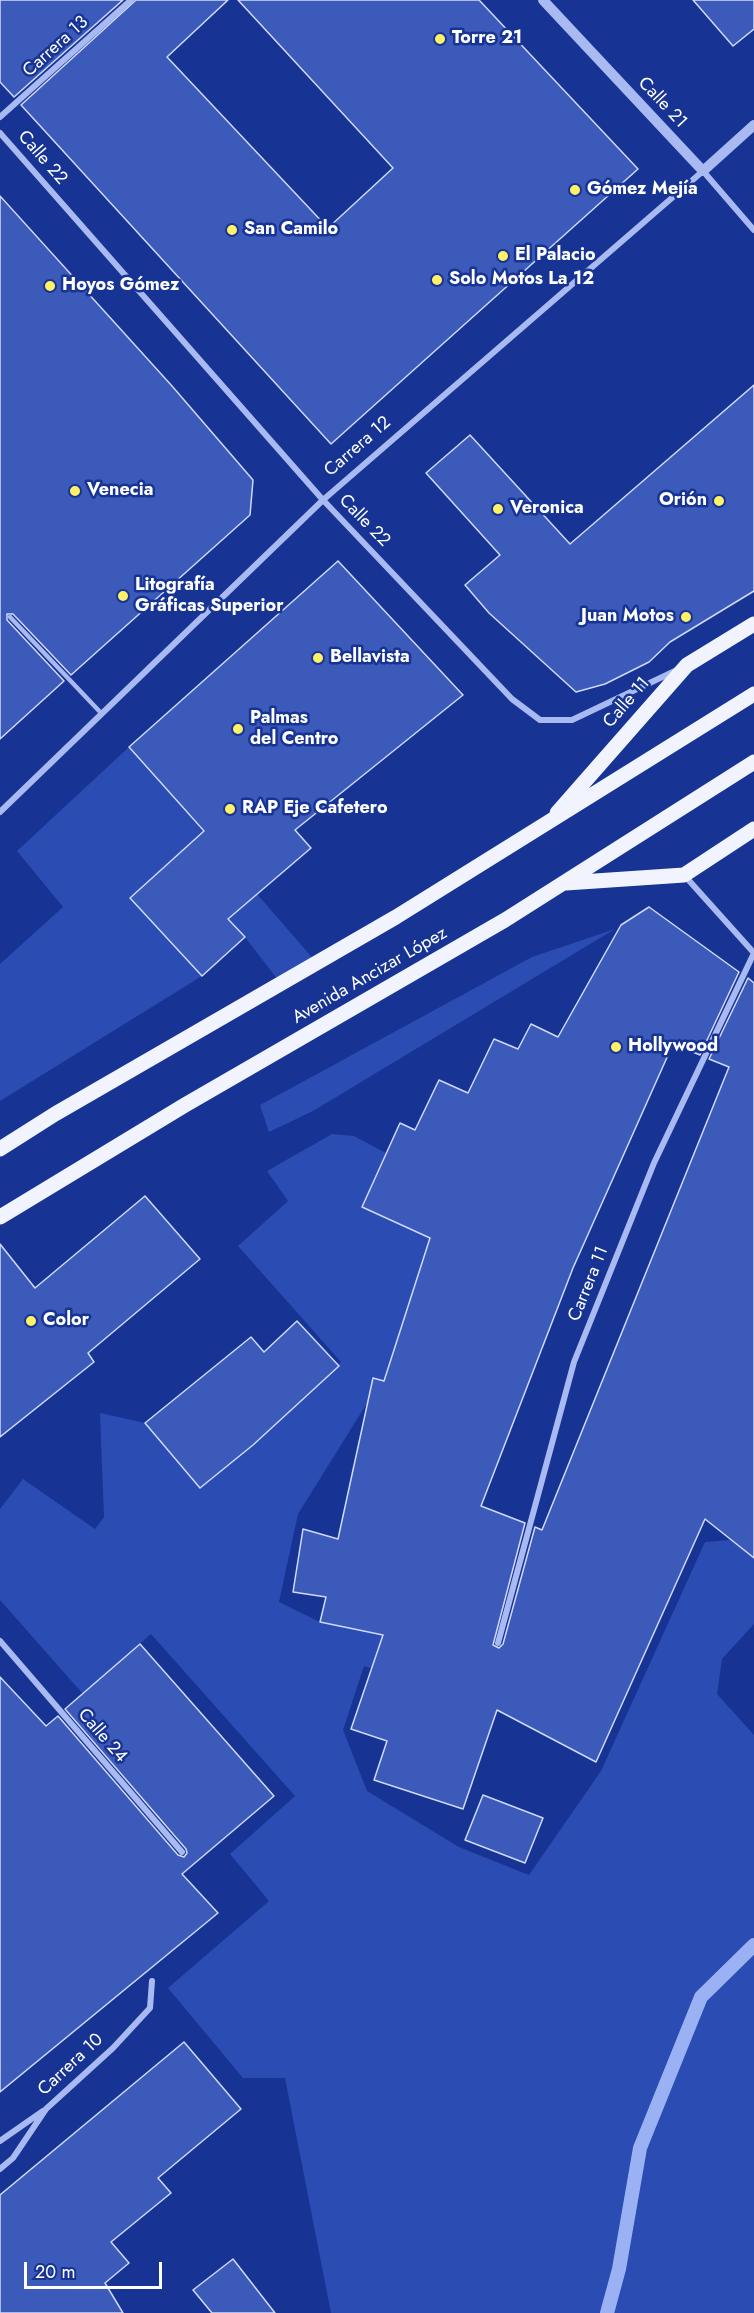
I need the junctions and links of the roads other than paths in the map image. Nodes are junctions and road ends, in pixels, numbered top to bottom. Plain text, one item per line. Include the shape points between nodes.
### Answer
1 (131, 0) edge
2 (543, 0) edge
3 (0, 117) edge
4 (754, 124) edge
5 (0, 133) edge
6 (703, 171) junction
7 (754, 230) edge
8 (323, 500) junction
9 (10, 617) dead end
10 (754, 624) edge
11 (687, 665) junction
12 (754, 694) edge
13 (102, 714) junction
14 (754, 762) edge
15 (0, 812) edge
16 (545, 827) junction
17 (754, 830) edge
18 (684, 874) junction
19 (563, 884) junction
20 (754, 953) edge
21 (0, 1149) edge
22 (0, 1217) edge
23 (0, 1641) edge
24 (498, 1643) dead end
25 (182, 1852) dead end
26 (152, 1981) dead end
27 (45, 2109) junction
28 (0, 2141) edge
29 (0, 2169) edge

1 - 3 street, Carrera 13
2 - 6 street, Calle 21
4 - 6 street, Carrera 12
5 - 8 street, Calle 22
6 - 7 street, Calle 21
6 - 8 street, Carrera 12
8 - 11 street, Calle 22 via 512,699 540,720 572,720
8 - 13 street, Carrera 12
9 - 13 lane
10 - 11 main road, Calle 11
11 - 16 main road, Calle 11
12 - 16 main road, Avenida Ancizar López
13 - 15 street, Carrera 12
14 - 19 main road, Avenida Ancizar López
16 - 21 main road, Avenida Ancizar López
17 - 18 main road
18 - 19 main road
18 - 20 street
19 - 22 main road, Avenida Ancizar López
20 - 24 street, Carrera 11 via 654,1163 574,1362
23 - 25 street, Calle 24
26 - 27 street, Carrera 10 via 150,2008 113,2048
27 - 28 street
27 - 29 street, Carrera 10 via 14,2158

